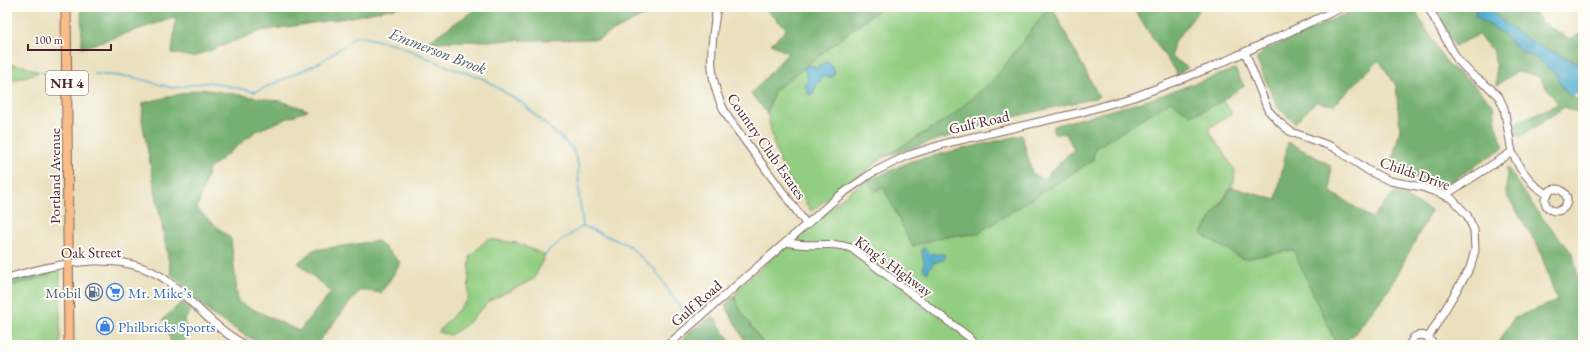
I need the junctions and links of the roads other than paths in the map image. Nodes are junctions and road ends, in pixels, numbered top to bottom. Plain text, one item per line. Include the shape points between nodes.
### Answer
1 (66, 7) edge
2 (717, 7) edge
3 (1343, 7) edge
4 (1428, 7) edge
5 (1245, 52) junction
6 (1512, 152) junction
7 (1546, 194) dead end
8 (1445, 195) junction
9 (807, 225) junction
10 (787, 242) junction
11 (68, 263) junction
12 (7, 278) edge
13 (1428, 338) junction
14 (974, 343) dead end
15 (69, 345) edge
16 (245, 345) edge
17 (668, 345) edge
18 (1409, 345) edge
19 (1433, 345) edge

1 - 11 main road, Portland Avenue / NH 4
2 - 9 street, Country Club Estates via 711,64 714,89 719,102 738,132
3 - 5 street, Gulf Road
4 - 6 street via 1457,59 1499,97 1504,108
5 - 8 street, Childs Drive via 1268,110 1291,132 1333,147 1369,171 1390,181 1422,187
5 - 9 street, Gulf Road via 1134,97 1082,112 947,143 909,155 859,182
6 - 7 street via 1520,168 1534,185
6 - 8 street
8 - 13 street, Childs Drive via 1467,215 1474,230 1475,250 1470,268
9 - 10 street, Gulf Road
10 - 14 street, King's Highway via 798,246 838,245 851,248 969,336
10 - 17 street, Gulf Road
11 - 12 street, Oak Street
11 - 15 main road, Portland Avenue / NH 4
11 - 16 street, Oak Street via 119,263 154,272 174,286 221,329
13 - 18 street via 1418,336 1411,340
13 - 19 street

